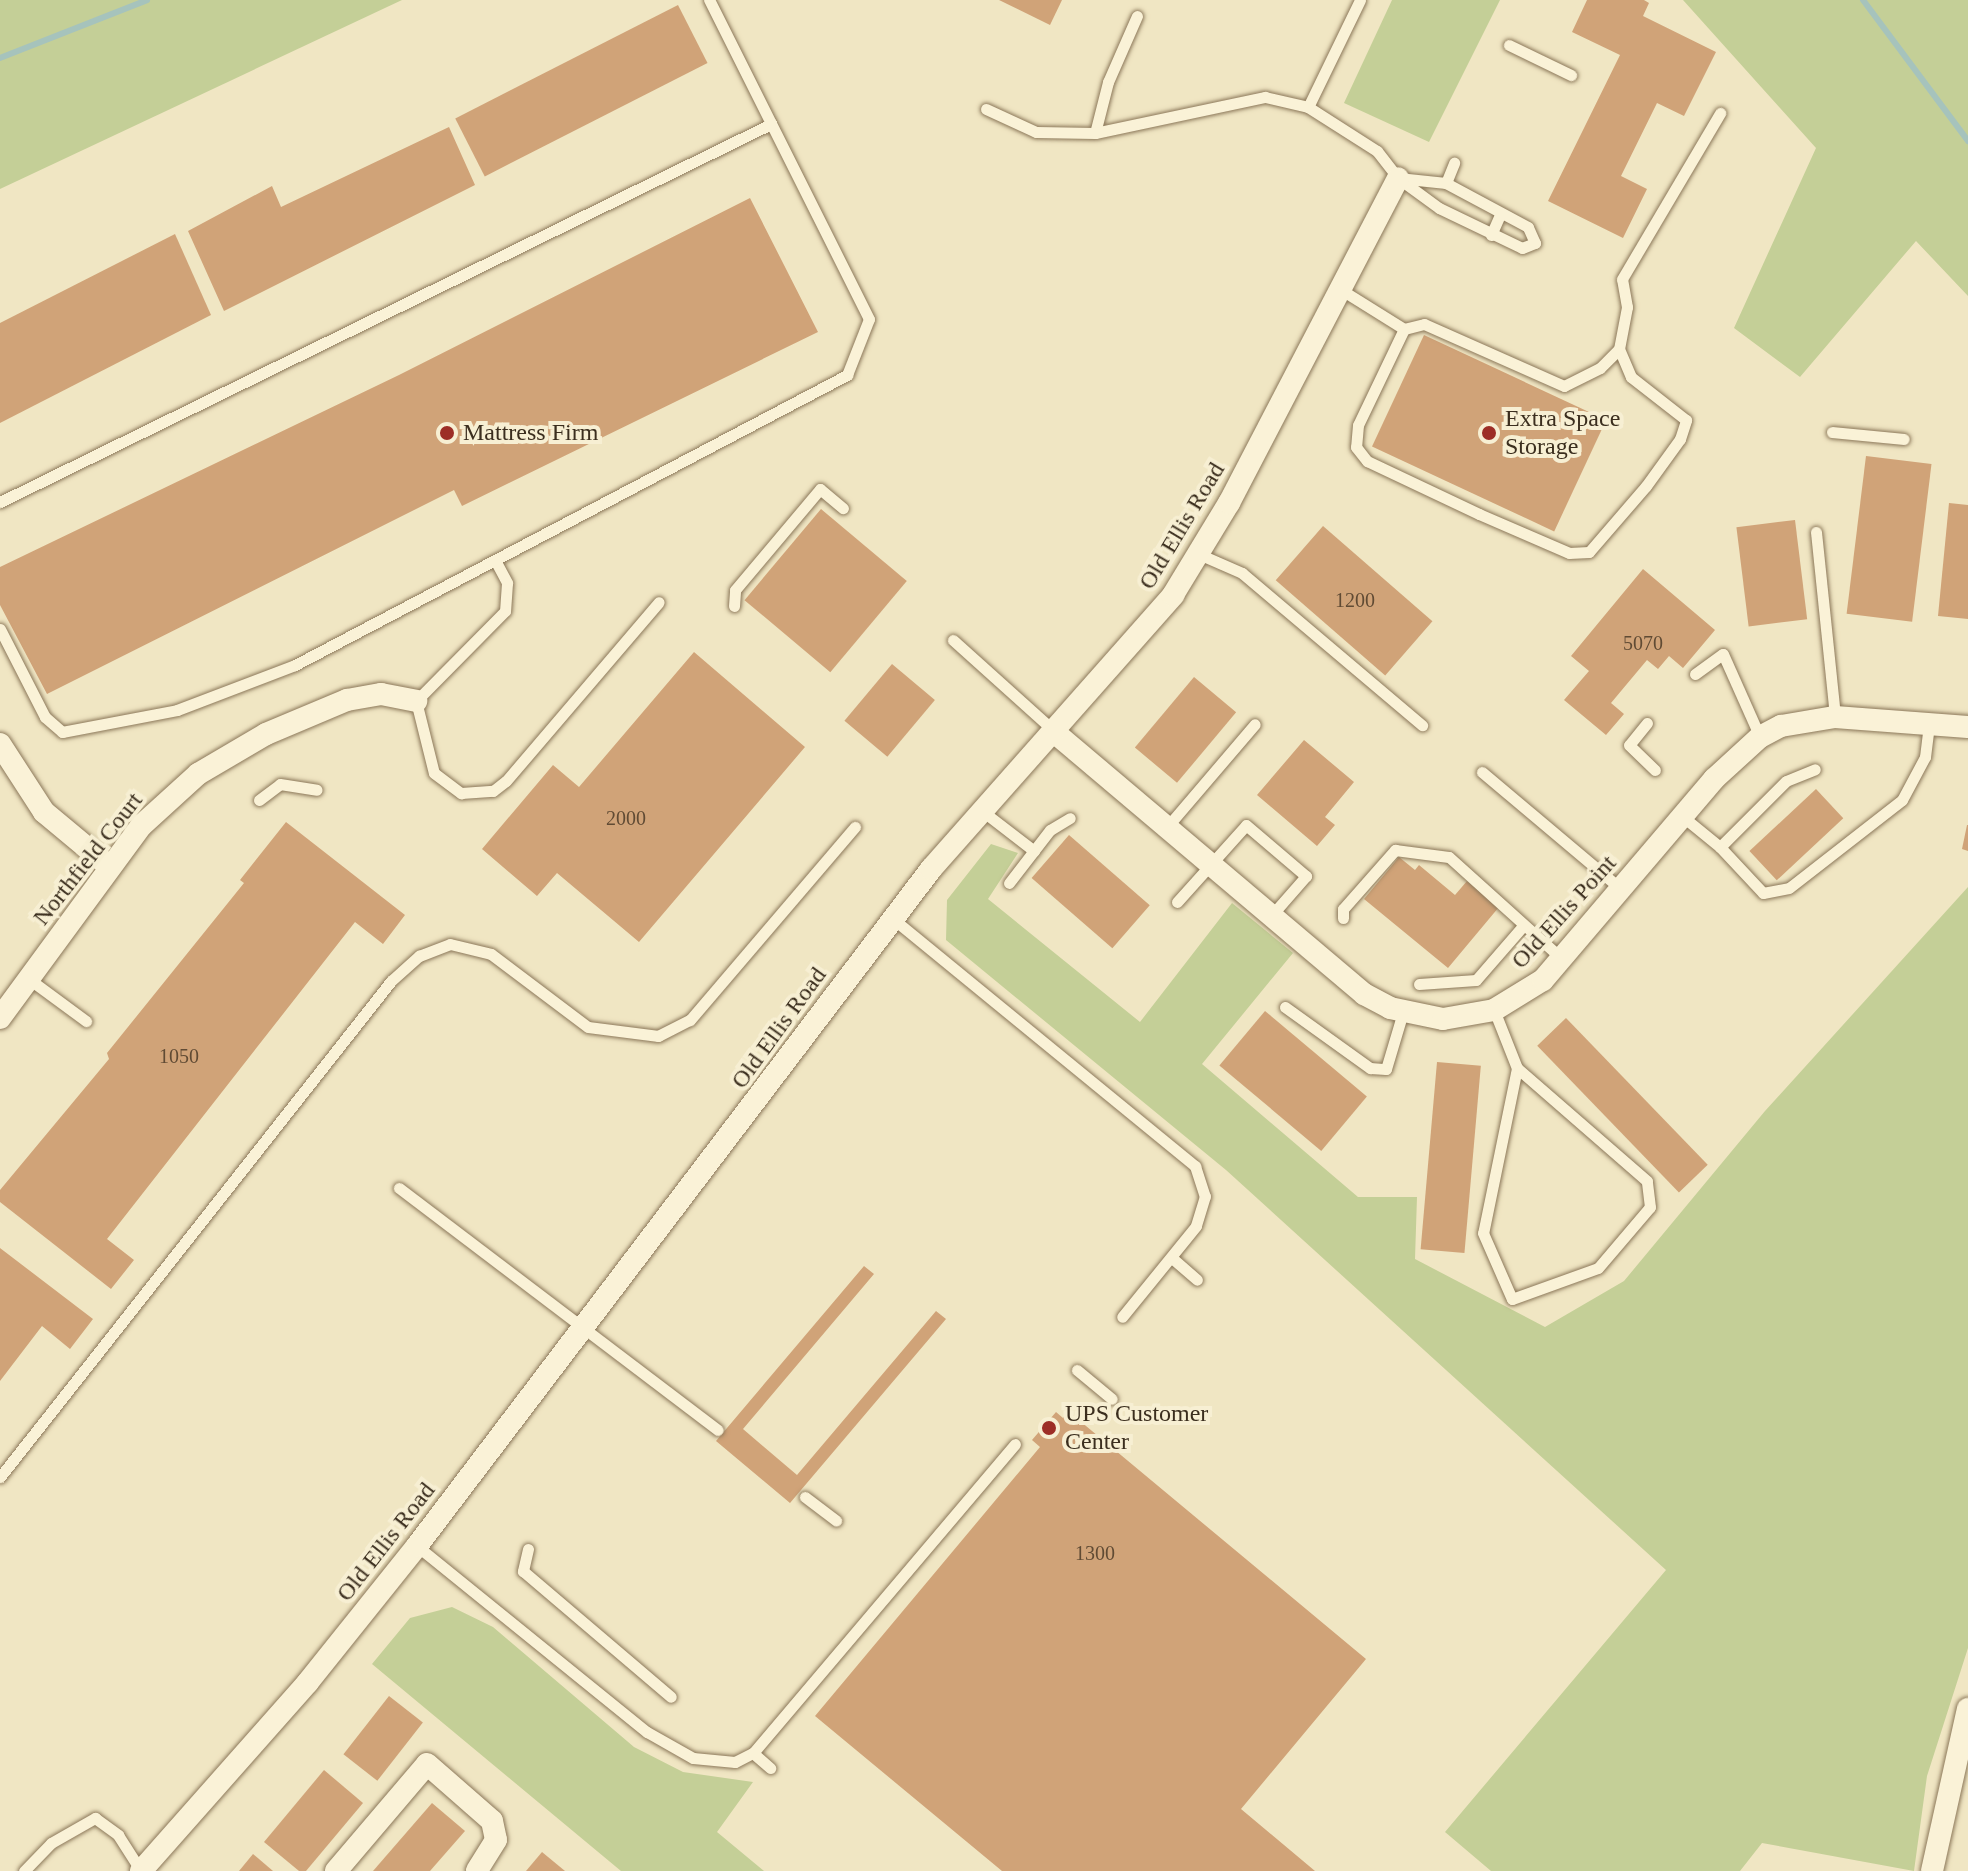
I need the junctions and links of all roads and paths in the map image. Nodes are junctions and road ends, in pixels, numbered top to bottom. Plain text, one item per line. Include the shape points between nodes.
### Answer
1 (709, 0) edge
2 (1360, 0) edge
3 (1137, 16) dead end
4 (1509, 45) dead end
5 (1571, 75) dead end
6 (1308, 107) junction
7 (986, 109) dead end
8 (1720, 113) dead end
9 (771, 124) junction
10 (1095, 133) junction
11 (1454, 163) dead end
12 (1398, 178) junction
13 (1446, 183) junction
14 (1501, 213) junction
15 (1491, 235) junction
16 (1340, 289) junction
17 (1404, 329) junction
18 (1619, 349) junction
19 (1832, 432) dead end
20 (1904, 439) dead end
21 (0, 502) edge
22 (843, 508) dead end
23 (1816, 532) dead end
24 (1201, 555) junction
25 (495, 560) junction
26 (659, 602) dead end
27 (734, 606) dead end
28 (0, 629) edge
29 (953, 640) dead end
30 (1695, 674) dead end
31 (416, 701) junction
32 (1835, 717) junction
33 (1647, 723) dead end
34 (1255, 724) dead end
35 (1929, 724) junction
36 (1422, 725) dead end
37 (1968, 727) edge
38 (1054, 732) junction
39 (1760, 737) junction
40 (0, 744) edge
41 (1815, 769) dead end
42 (1655, 770) dead end
43 (1482, 772) dead end
44 (317, 790) dead end
45 (259, 800) dead end
46 (981, 810) junction
47 (1682, 816) junction
48 (1070, 818) dead end
49 (855, 827) dead end
50 (1167, 827) junction
51 (1720, 847) junction
52 (1034, 851) junction
53 (1212, 865) junction
54 (110, 867) junction
55 (1009, 883) dead end
56 (1621, 889) junction
57 (1177, 902) dead end
58 (1271, 916) junction
59 (892, 918) junction
60 (1343, 918) dead end
61 (1522, 927) junction
62 (1561, 958) junction
63 (29, 979) junction
64 (1419, 984) dead end
65 (1285, 1007) dead end
66 (1494, 1010) junction
67 (1403, 1012) junction
68 (0, 1018) edge
69 (86, 1021) dead end
70 (1517, 1068) junction
71 (399, 1188) dead end
72 (1172, 1258) junction
73 (1197, 1280) dead end
74 (1122, 1317) dead end
75 (585, 1330) junction
76 (1077, 1370) dead end
77 (1112, 1399) dead end
78 (718, 1430) dead end
79 (1015, 1444) dead end
80 (0, 1477) edge
81 (805, 1497) dead end
82 (836, 1520) dead end
83 (417, 1546) junction
84 (528, 1549) dead end
85 (671, 1697) dead end
86 (1968, 1709) edge
87 (753, 1753) junction
88 (770, 1768) dead end
89 (1960, 1774) edge
90 (24, 1871) edge
91 (141, 1871) edge
92 (336, 1871) edge
93 (477, 1871) edge
94 (1932, 1871) edge

1 - 9 lane
2 - 6 lane
3 - 10 lane via 1108,82
4 - 5 lane
6 - 10 lane via 1265,97
6 - 12 lane via 1377,151
7 - 10 lane via 1036,132
8 - 18 lane via 1622,279 1627,307
9 - 21 lane
9 - 25 lane via 869,319 847,375
11 - 13 lane
12 - 13 lane
12 - 15 lane via 1439,208
12 - 16 street, Old Ellis Road
13 - 14 lane
14 - 15 lane
14 - 15 lane via 1528,227 1535,243 1522,248
16 - 17 lane
16 - 24 street, Old Ellis Road
17 - 18 lane via 1424,324 1564,386 1600,368
17 - 18 lane via 1358,425 1356,447 1367,461 1569,553 1589,552 1646,486 1680,439 1686,420 1631,377
19 - 20 lane
22 - 27 lane via 820,489 735,590
23 - 32 lane
24 - 36 lane via 1242,573
24 - 38 street, Old Ellis Road via 1144,633
25 - 28 lane via 295,665 177,710 62,732 45,717
25 - 31 lane via 507,583 505,611
26 - 31 lane via 493,791 461,793 434,773
29 - 38 lane
30 - 39 lane via 1723,654
31 - 54 street, Northfield Court via 381,694 347,700 231,753 167,800
32 - 35 street, Old Ellis Point
32 - 39 street, Old Ellis Point via 1781,726
33 - 42 lane via 1629,745
34 - 50 lane
35 - 37 street, Old Ellis Point
35 - 51 lane via 1925,757 1902,800 1789,888 1763,893
38 - 46 street, Old Ellis Road
38 - 50 street, Old Ellis Point
39 - 47 street, Old Ellis Point
40 - 54 street via 44,812
41 - 51 lane via 1786,781
43 - 56 lane
44 - 45 lane via 280,784
46 - 52 lane
46 - 59 street, Old Ellis Road
47 - 51 lane
47 - 56 street, Old Ellis Point
48 - 52 lane via 1050,830
49 - 80 lane via 690,1020 658,1036 588,1027 491,954 450,944 419,956 391,981
50 - 53 street, Old Ellis Point
52 - 55 lane
53 - 57 lane
53 - 58 street, Old Ellis Point
53 - 58 lane via 1246,825 1306,876
54 - 63 street, Northfield Court
56 - 62 street, Old Ellis Point
58 - 67 street, Old Ellis Point via 1364,994
59 - 72 lane via 1195,1166 1203,1180 1203,1211
59 - 75 street, Old Ellis Road
60 - 61 lane via 1343,909 1395,850 1449,857
61 - 62 lane
61 - 64 lane via 1476,980
62 - 66 street, Old Ellis Point via 1520,998
63 - 68 street, Northfield Court
63 - 69 lane
65 - 67 lane via 1370,1068 1386,1069
66 - 67 street, Old Ellis Point via 1443,1019
66 - 70 lane
70 - 70 lane via 1483,1233 1512,1299 1598,1268 1650,1207 1647,1181
71 - 75 lane
72 - 73 lane
72 - 74 lane
75 - 78 lane
75 - 83 street, Old Ellis Road
76 - 77 lane
79 - 87 lane
81 - 82 lane
83 - 87 lane via 671,1747 716,1762 735,1762
83 - 91 street, Old Ellis Road via 289,1705
84 - 85 lane via 523,1571
86 - 89 street
87 - 88 lane
89 - 94 street
90 - 91 lane via 51,1843 95,1818 118,1835
92 - 93 street via 427,1764 492,1821 496,1840

